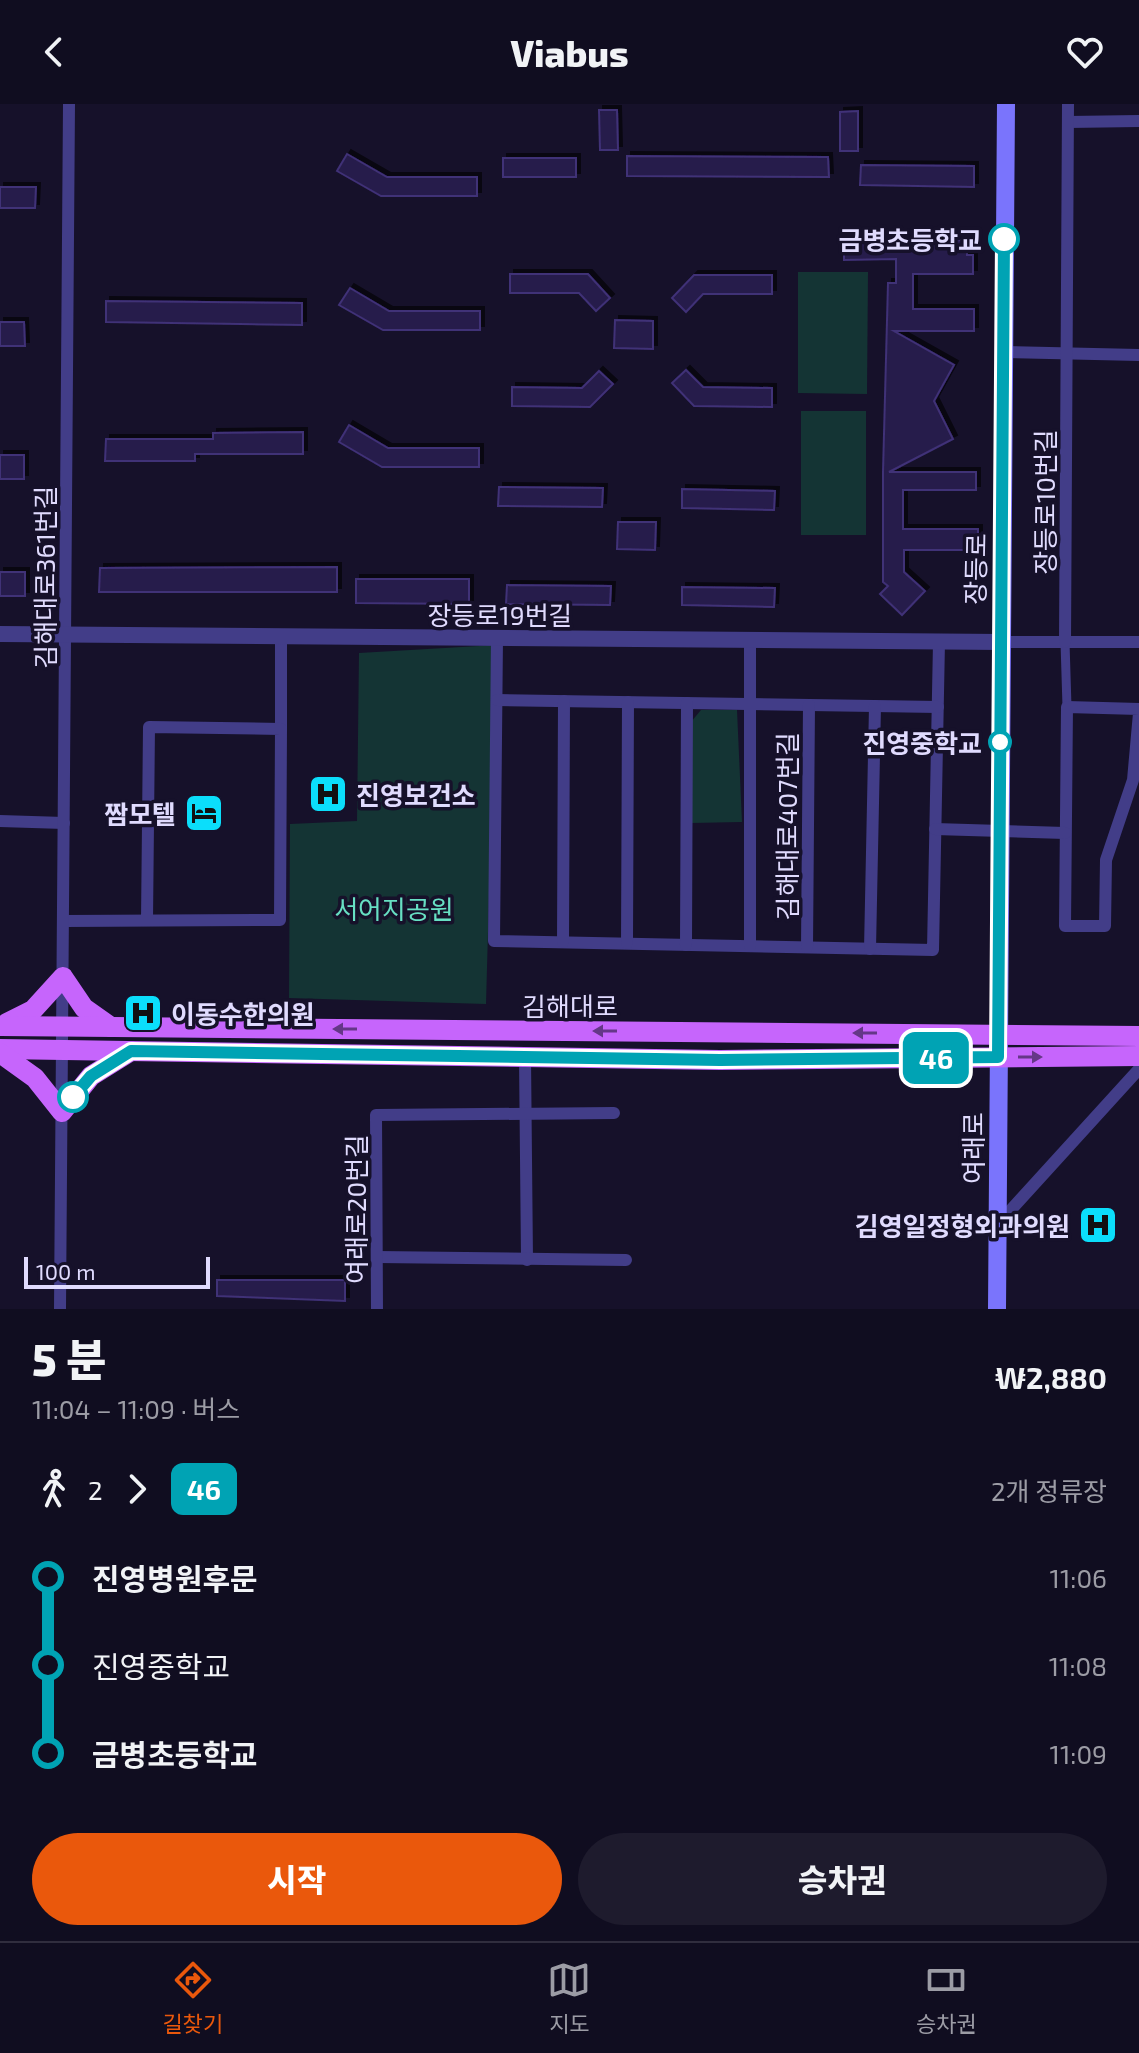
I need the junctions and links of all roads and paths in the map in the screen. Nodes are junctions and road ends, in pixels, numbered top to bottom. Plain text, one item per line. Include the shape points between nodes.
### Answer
1 (69, 104) edge
2 (1006, 104) edge
3 (1068, 104) edge
4 (1139, 121) edge
5 (1068, 122) junction
6 (1003, 352) junction
7 (1067, 353) junction
8 (1139, 355) edge
9 (0, 634) edge
10 (66, 635) junction
11 (281, 636) junction
12 (497, 638) junction
13 (750, 640) junction
14 (939, 642) junction
15 (1001, 642) junction
16 (1065, 642) junction
17 (1139, 642) edge
18 (497, 700) junction
19 (564, 701) junction
20 (628, 702) junction
21 (687, 703) junction
22 (751, 704) junction
23 (809, 705) junction
24 (875, 706) junction
25 (938, 707) junction
26 (1067, 707) junction
27 (1139, 711) edge
28 (281, 729) junction
29 (0, 821) edge
30 (64, 823) junction
31 (935, 829) junction
32 (998, 830) junction
33 (1065, 833) junction
34 (147, 920) junction
35 (64, 921) junction
36 (563, 942) junction
37 (627, 943) junction
38 (686, 945) junction
39 (750, 946) junction
40 (807, 947) junction
41 (870, 949) junction
42 (63, 977) junction
43 (1, 1026) edge
44 (63, 1027) junction
45 (111, 1027) junction
46 (998, 1034) junction
47 (1139, 1036) edge
48 (0, 1051) edge
49 (63, 1051) junction
50 (131, 1051) junction
51 (1139, 1056) edge
52 (525, 1057) junction
53 (998, 1057) junction
54 (1139, 1069) edge
55 (62, 1112) junction
56 (614, 1113) dead end
57 (526, 1114) junction
58 (998, 1224) junction
59 (377, 1257) junction
60 (527, 1260) junction
61 (626, 1260) dead end
62 (60, 1309) edge
63 (377, 1309) edge
64 (997, 1309) edge

1 - 10 street, 김해대로361번길
2 - 6 main road, 장등로
3 - 5 street, 장등로10번길
4 - 5 street
5 - 7 street, 장등로10번길
6 - 7 street
6 - 15 main road, 장등로
7 - 8 street
7 - 16 street, 장등로10번길
9 - 10 street, 장등로19번길
10 - 11 street, 장등로19번길
10 - 30 street, 김해대로361번길
11 - 12 street, 장등로19번길
11 - 28 street
12 - 13 street, 장등로19번길
12 - 18 street, 김해대로407번길
13 - 14 street, 장등로19번길
13 - 22 street
14 - 15 street, 장등로19번길
14 - 25 street
15 - 16 street
15 - 32 main road, 장등로
16 - 17 street
16 - 26 street, 장등로10번길
18 - 19 street, 김해대로407번길
18 - 36 street, 김해대로407번길 via 494,941
19 - 20 street, 김해대로407번길
19 - 36 street
20 - 21 street, 김해대로407번길
20 - 37 street
21 - 22 street, 김해대로407번길
21 - 38 street
22 - 23 street, 김해대로407번길
22 - 39 street, 김해대로407번길
23 - 24 street, 김해대로407번길
23 - 40 street, 김해대로407번길
24 - 25 street, 김해대로407번길
24 - 41 street
25 - 31 street, 김해대로407번길
26 - 27 street
26 - 33 street, 장등로10번길
27 - 33 street, 장등로10번길 via 1133,780 1106,860 1105,926 1065,926
28 - 34 street via 280,920
28 - 34 street via 149,727
29 - 30 street
30 - 35 street, 김해대로361번길
31 - 32 street
31 - 41 street, 김해대로407번길 via 933,950
32 - 33 street
32 - 46 main road, 장등로
34 - 35 street
35 - 42 street, 김해대로361번길
36 - 37 street, 김해대로407번길
37 - 38 street, 김해대로407번길
38 - 39 street, 김해대로407번길
39 - 40 street, 김해대로407번길
40 - 41 street, 김해대로407번길
42 - 43 main road via 33,1010
42 - 44 street, 김해대로361번길
42 - 45 main road via 84,1008
43 - 44 main road, 김해대로
44 - 45 main road, 김해대로
44 - 49 street, 김해대로361번길
46 -> 45 main road, 김해대로
46 - 47 main road, 김해대로
46 - 53 main road, 여래로
48 - 49 main road, 김해대로
48 - 55 main road via 35,1078
49 - 50 main road, 김해대로
49 - 55 street
50 - 52 main road, 김해대로
50 - 55 main road via 91,1076
53 -> 51 main road, 김해대로
52 - 53 main road, 김해대로
52 - 57 street, 김해대로
53 - 58 main road, 여래로
54 - 58 street
55 - 62 street
56 - 57 street
57 - 59 street, 여래로20번길 via 376,1115
57 - 60 street, 김해대로
58 - 64 main road, 여래로
59 - 60 street
59 - 63 street, 여래로20번길
60 - 61 street

